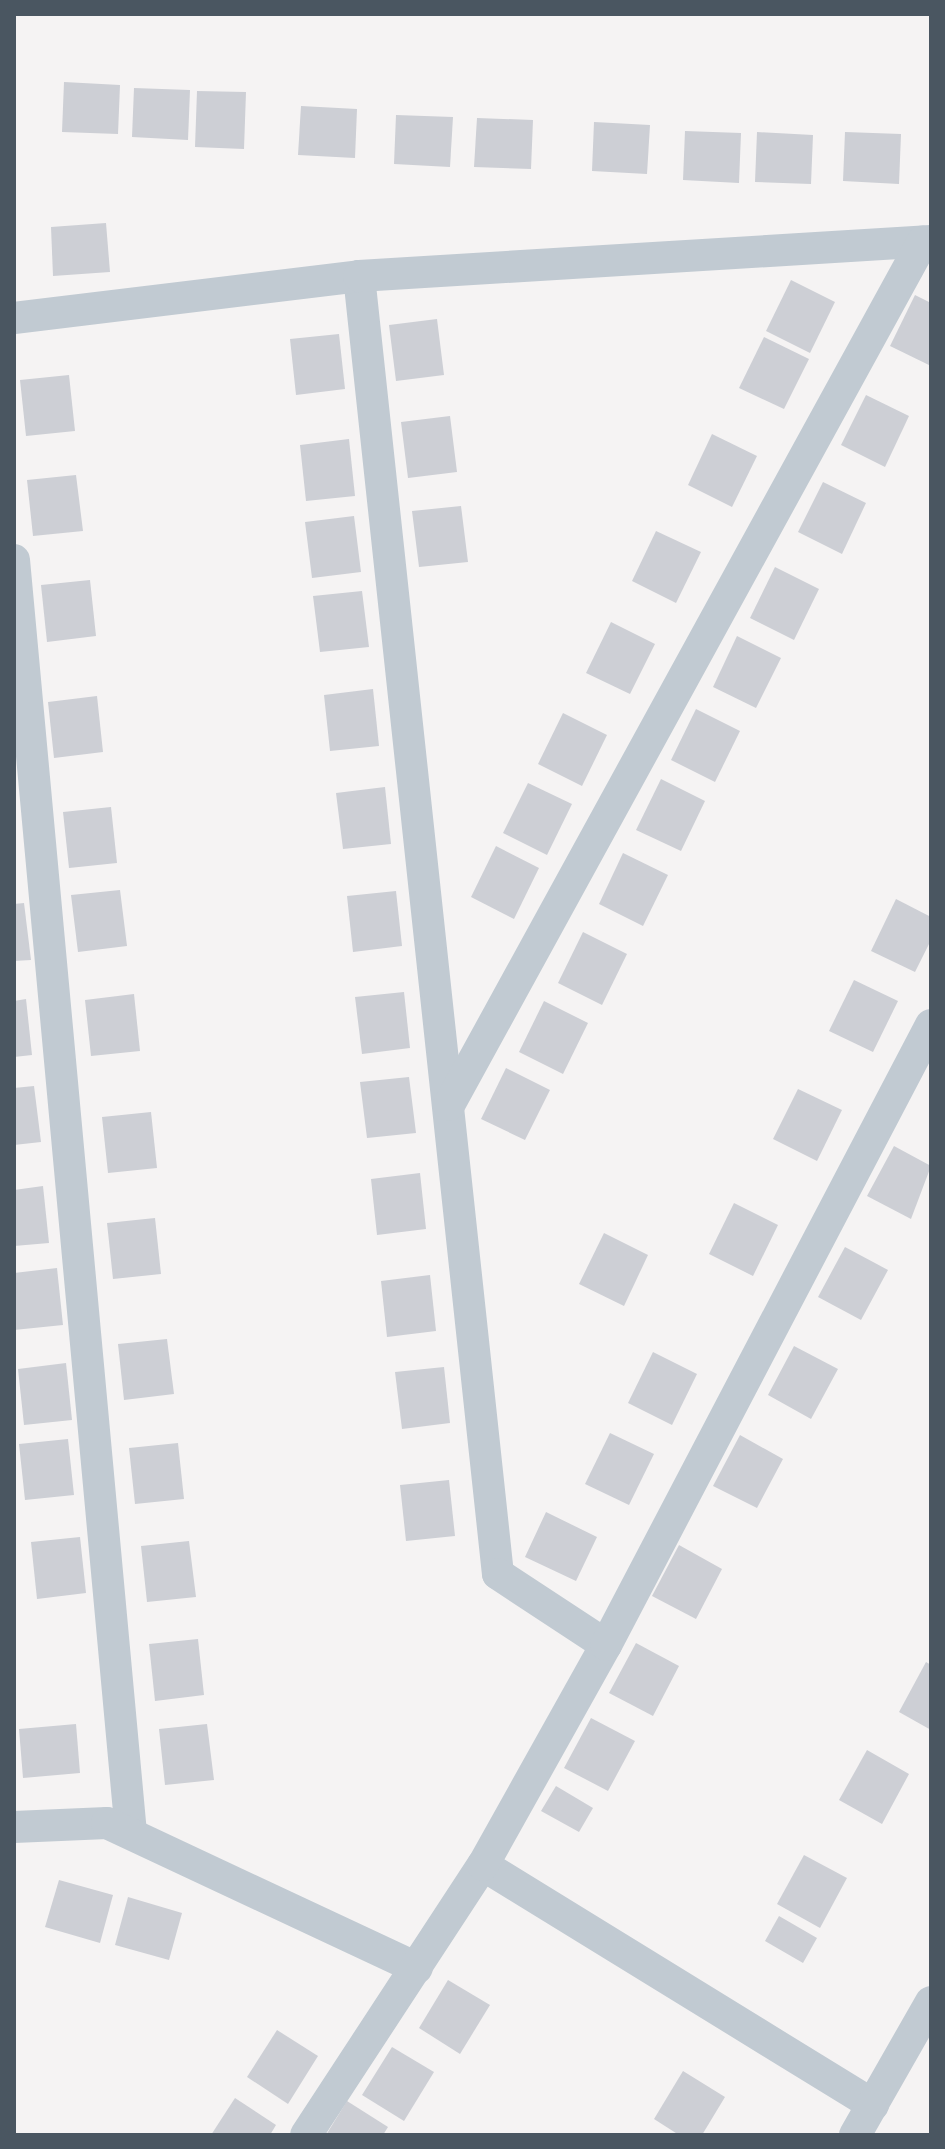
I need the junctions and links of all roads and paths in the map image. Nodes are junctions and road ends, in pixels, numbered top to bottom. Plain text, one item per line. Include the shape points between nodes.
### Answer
1 (927, 241) edge
2 (359, 276) junction
3 (14, 318) edge
4 (14, 560) edge
5 (931, 1025) edge
6 (449, 1105) junction
7 (606, 1645) junction
8 (14, 1827) edge
9 (131, 1833) junction
10 (483, 1865) junction
11 (417, 1968) junction
12 (931, 2002) edge
13 (873, 2105) junction
14 (306, 2135) edge
15 (855, 2135) edge

1 - 2 street
1 - 6 street
2 - 3 street
2 - 6 street
4 - 9 street
5 - 7 street
6 - 7 street via 498,1574
7 - 10 street
8 - 9 street via 107,1823
9 - 11 street
10 - 11 street
10 - 13 street
11 - 14 street
12 - 13 street
13 - 15 street

